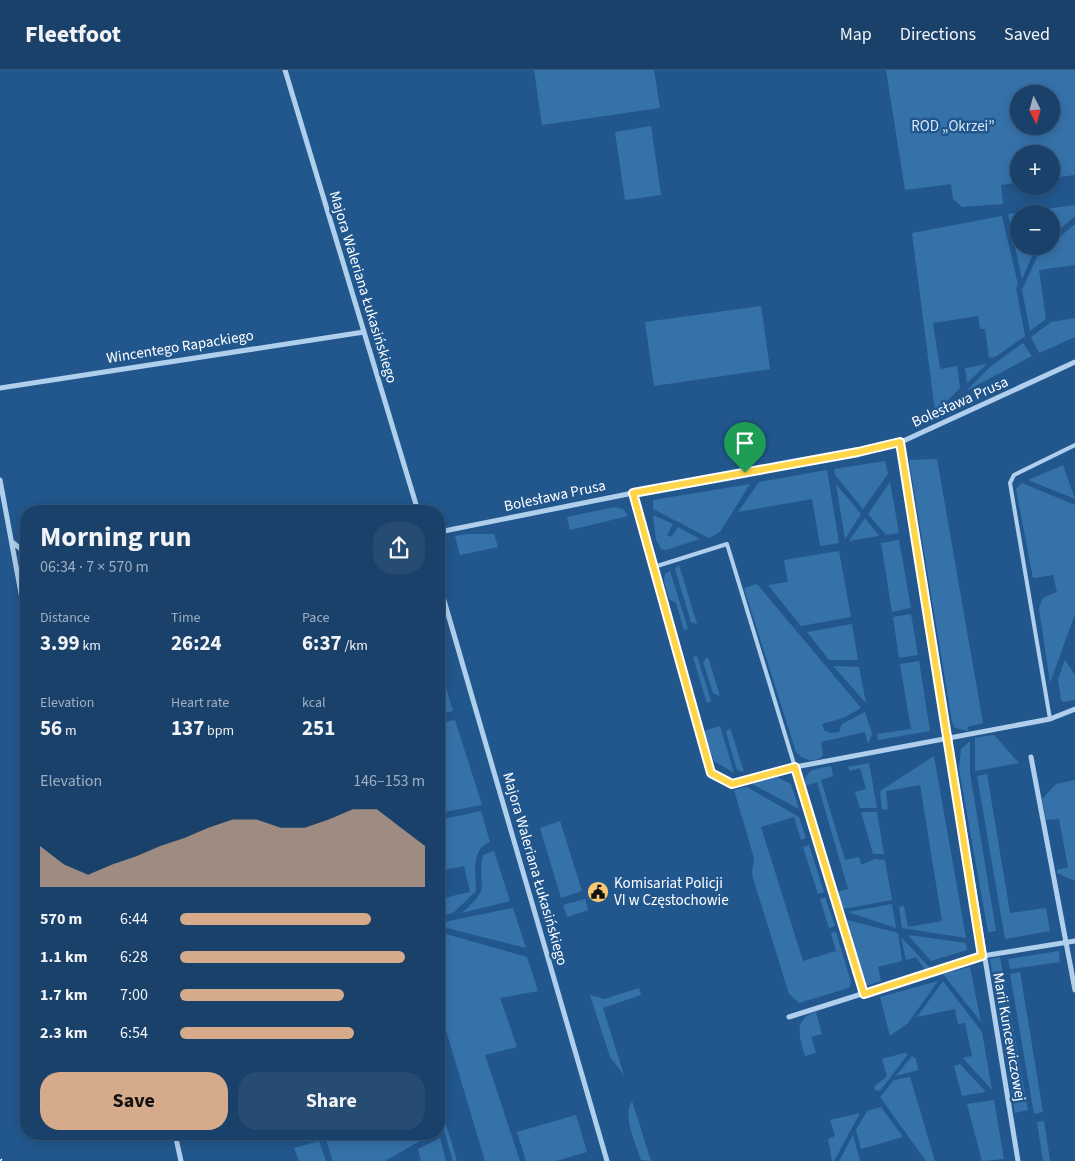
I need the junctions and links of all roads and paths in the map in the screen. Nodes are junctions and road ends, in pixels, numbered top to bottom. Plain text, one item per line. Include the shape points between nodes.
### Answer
1 (285, 70) edge
2 (364, 332) junction
3 (1075, 362) edge
4 (0, 388) edge
5 (900, 442) junction
6 (1075, 445) edge
7 (0, 480) edge
8 (633, 493) junction
9 (416, 505) edge
10 (445, 531) edge
11 (12, 542) junction
12 (20, 548) edge
13 (654, 567) junction
14 (20, 583) edge
15 (445, 605) edge
16 (1075, 709) edge
17 (1050, 719) junction
18 (949, 738) junction
19 (1031, 757) dead end
20 (795, 767) junction
21 (1075, 941) edge
22 (1067, 942) junction
23 (982, 956) junction
24 (1075, 990) edge
25 (864, 994) junction
26 (789, 1016) dead end
27 (176, 1140) edge
28 (181, 1161) edge
29 (607, 1161) edge
30 (1018, 1161) edge

1 - 2 street, Majora Waleriana Łukasińskiego
2 - 4 street, Wincentego Rapackiego
2 - 9 street, Majora Waleriana Łukasińskiego
3 - 5 street, Bolesława Prusa
5 - 8 street, Bolesława Prusa
5 - 18 street, Marii Kuncewiczowej
6 - 17 lane via 1014,475 1010,483
7 - 11 street
8 - 10 street, Bolesława Prusa
8 - 13 street
11 - 12 street
11 - 14 street
13 - 20 street via 711,773 732,784
13 - 20 lane via 727,544
15 - 29 street, Majora Waleriana Łukasińskiego
16 - 17 street
17 - 18 street
18 - 20 street
18 - 23 street, Marii Kuncewiczowej
19 - 22 street
20 - 25 lane
21 - 22 street
22 - 23 street
22 - 24 street
23 - 25 street
23 - 30 street, Marii Kuncewiczowej
25 - 26 street
27 - 28 street

